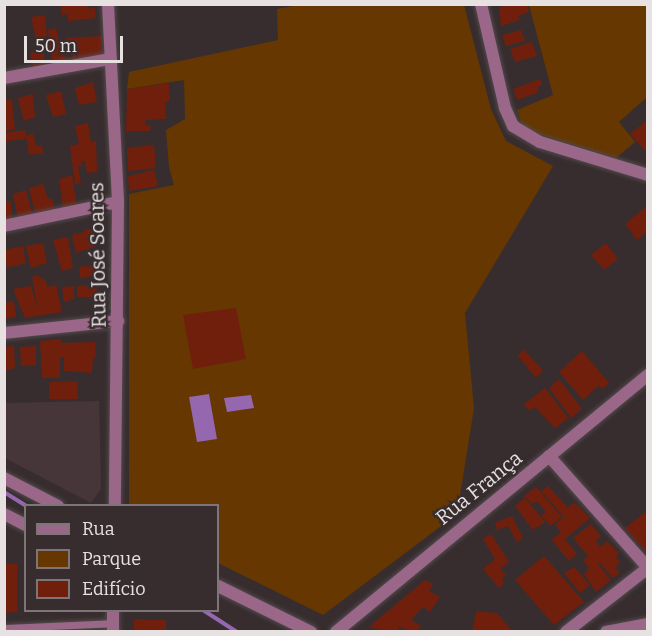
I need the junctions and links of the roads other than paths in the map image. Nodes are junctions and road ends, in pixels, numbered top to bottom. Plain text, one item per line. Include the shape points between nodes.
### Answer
1 (108, 4) edge
2 (481, 4) edge
3 (110, 59) junction
4 (4, 78) edge
5 (648, 175) edge
6 (118, 202) junction
7 (4, 226) edge
8 (118, 321) junction
9 (4, 333) edge
10 (648, 375) edge
11 (549, 456) junction
12 (4, 478) edge
13 (54, 504) edge
14 (116, 504) edge
15 (4, 514) edge
16 (24, 524) edge
17 (648, 568) edge
18 (219, 586) edge
19 (113, 622) edge
20 (648, 624) edge
21 (4, 627) edge
22 (311, 632) edge
23 (336, 632) edge
24 (566, 632) edge
25 (606, 632) edge

1 - 3 street, Rua José Soares
2 - 5 street via 505,108 513,126 540,142
3 - 4 street
3 - 6 street, Rua José Soares
6 - 7 street
6 - 8 street, Rua José Soares
8 - 9 street
8 - 14 street, Rua José Soares
10 - 11 street, Rua França
11 - 17 street
11 - 23 street, Rua França
12 - 13 street
15 - 16 street
17 - 24 street
18 - 22 street
19 - 21 lane
20 - 25 street

